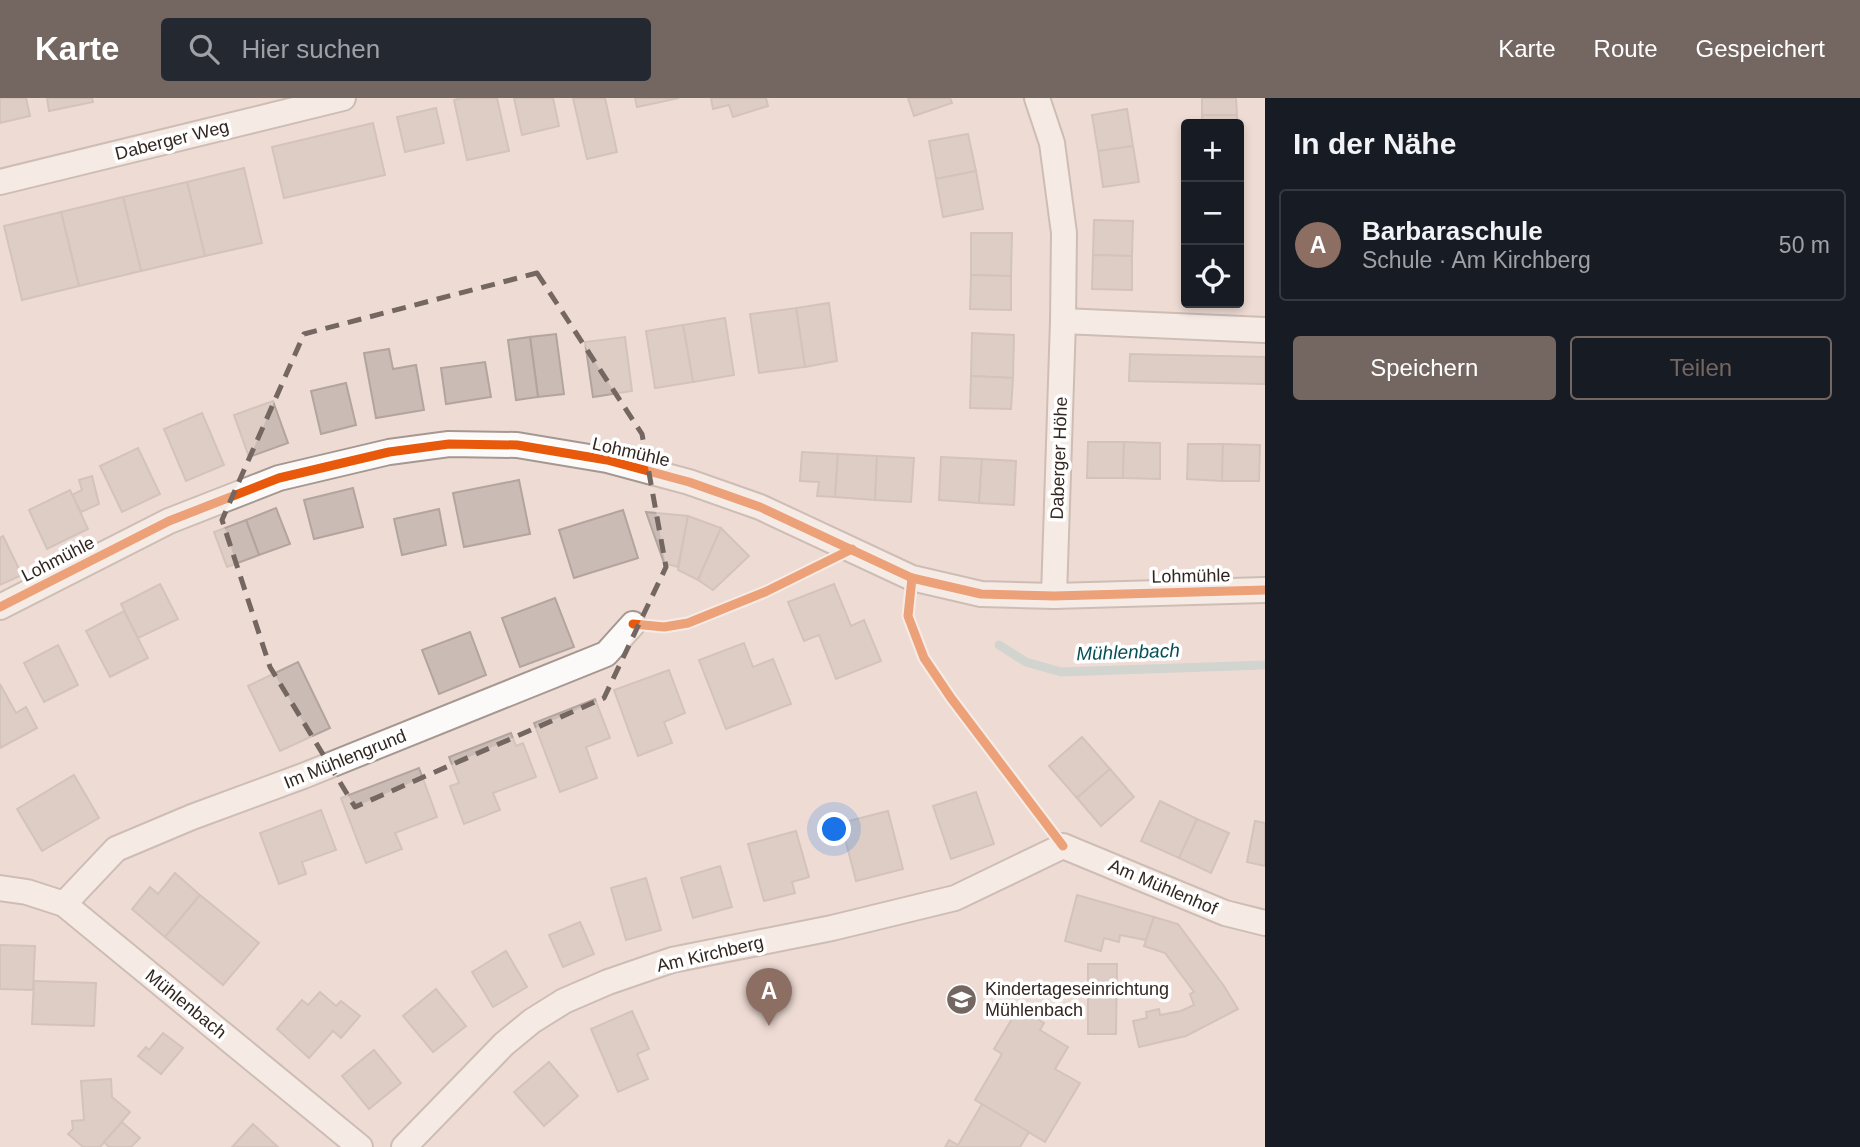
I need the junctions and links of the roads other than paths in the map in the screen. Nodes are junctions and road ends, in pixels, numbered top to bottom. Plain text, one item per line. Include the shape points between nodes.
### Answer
1 (342, 98) edge
2 (1037, 98) edge
3 (0, 182) edge
4 (1063, 321) junction
5 (1265, 330) edge
6 (1265, 590) edge
7 (1054, 596) junction
8 (0, 607) edge
9 (633, 624) dead end
10 (1063, 846) joint
11 (0, 888) edge
12 (64, 904) junction
13 (1265, 923) edge
14 (360, 1147) edge
15 (404, 1147) edge

1 - 3 street, Daberger Weg
2 - 4 street, Daberger Höhe via 1052,143 1064,233
4 - 5 street
4 - 7 street, Daberger Höhe
6 - 7 street, Lohmühle
7 - 8 street, Lohmühle via 981,594 912,578 760,507 607,460 517,445 449,444 388,452 279,478 169,521
9 - 12 street, Im Mühlengrund via 606,654 116,849
10 - 13 street, Am Mühlenhof via 1226,913
10 - 15 street, Am Kirchberg via 955,898 671,960 564,1001 504,1044
11 - 12 street, Mühlenbach
12 - 14 street, Mühlenbach

